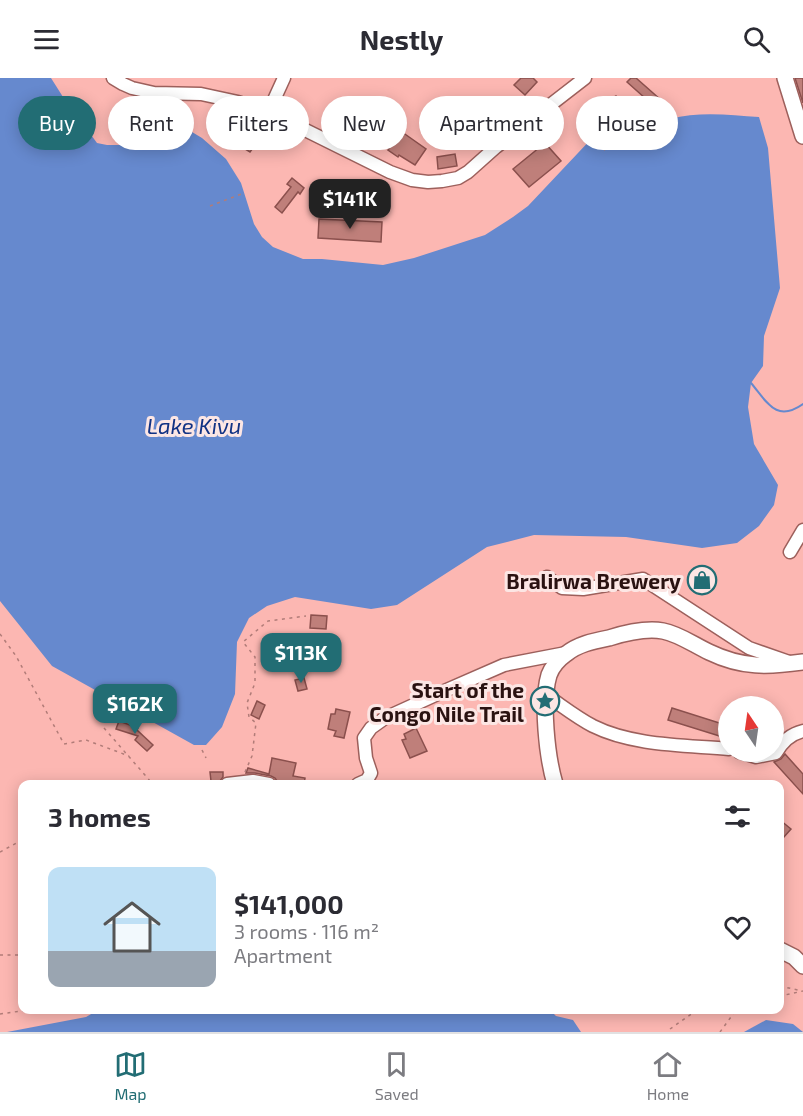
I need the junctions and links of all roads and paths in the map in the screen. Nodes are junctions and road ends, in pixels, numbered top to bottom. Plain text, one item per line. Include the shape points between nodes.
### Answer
1 (113, 78) edge
2 (284, 78) edge
3 (585, 78) edge
4 (785, 78) edge
5 (219, 96) edge
6 (276, 96) edge
7 (309, 132) edge
8 (803, 136) edge
9 (605, 150) edge
10 (607, 153) dead end
11 (244, 193) dead end
12 (210, 206) dead end
13 (803, 530) edge
14 (790, 552) dead end
15 (547, 577) dead end
16 (306, 616) dead end
17 (0, 634) edge
18 (566, 653) junction
19 (798, 662) edge
20 (546, 695) junction
21 (104, 728) dead end
22 (803, 731) edge
23 (784, 742) edge
24 (718, 748) edge
25 (202, 750) dead end
26 (129, 756) junction
27 (206, 758) dead end
28 (149, 780) edge
29 (244, 780) edge
30 (367, 780) edge
31 (554, 780) edge
32 (18, 842) edge
33 (0, 852) edge
34 (784, 952) edge
35 (0, 955) edge
36 (18, 955) edge
37 (803, 966) edge
38 (784, 987) edge
39 (803, 991) edge
40 (784, 996) edge
41 (18, 1011) edge
42 (0, 1014) edge
43 (691, 1014) edge
44 (733, 1014) edge
45 (670, 1029) dead end
46 (720, 1032) edge

1 - 5 street via 154,93
2 - 6 street
3 - 7 street via 458,178 412,180
4 - 8 main road
9 - 10 path
11 - 12 path
13 - 14 street
15 - 19 street via 562,588 583,589 643,579 750,648
16 - 29 path via 268,621 243,642 255,657 255,683 247,703 249,717 256,723
17 - 26 path via 64,744 86,740
18 - 19 main road via 586,643 663,630 731,661 768,666
18 - 20 main road via 549,675
18 - 30 street via 504,665 385,718 364,738 371,773
20 - 24 street via 593,726 617,736
20 - 31 main road via 545,719
21 - 26 path
22 - 23 street
25 - 27 path
26 - 28 path
32 - 33 path
34 - 37 main road
35 - 36 path
38 - 39 path
39 - 40 path
41 - 42 path
43 - 45 path
44 - 46 path

